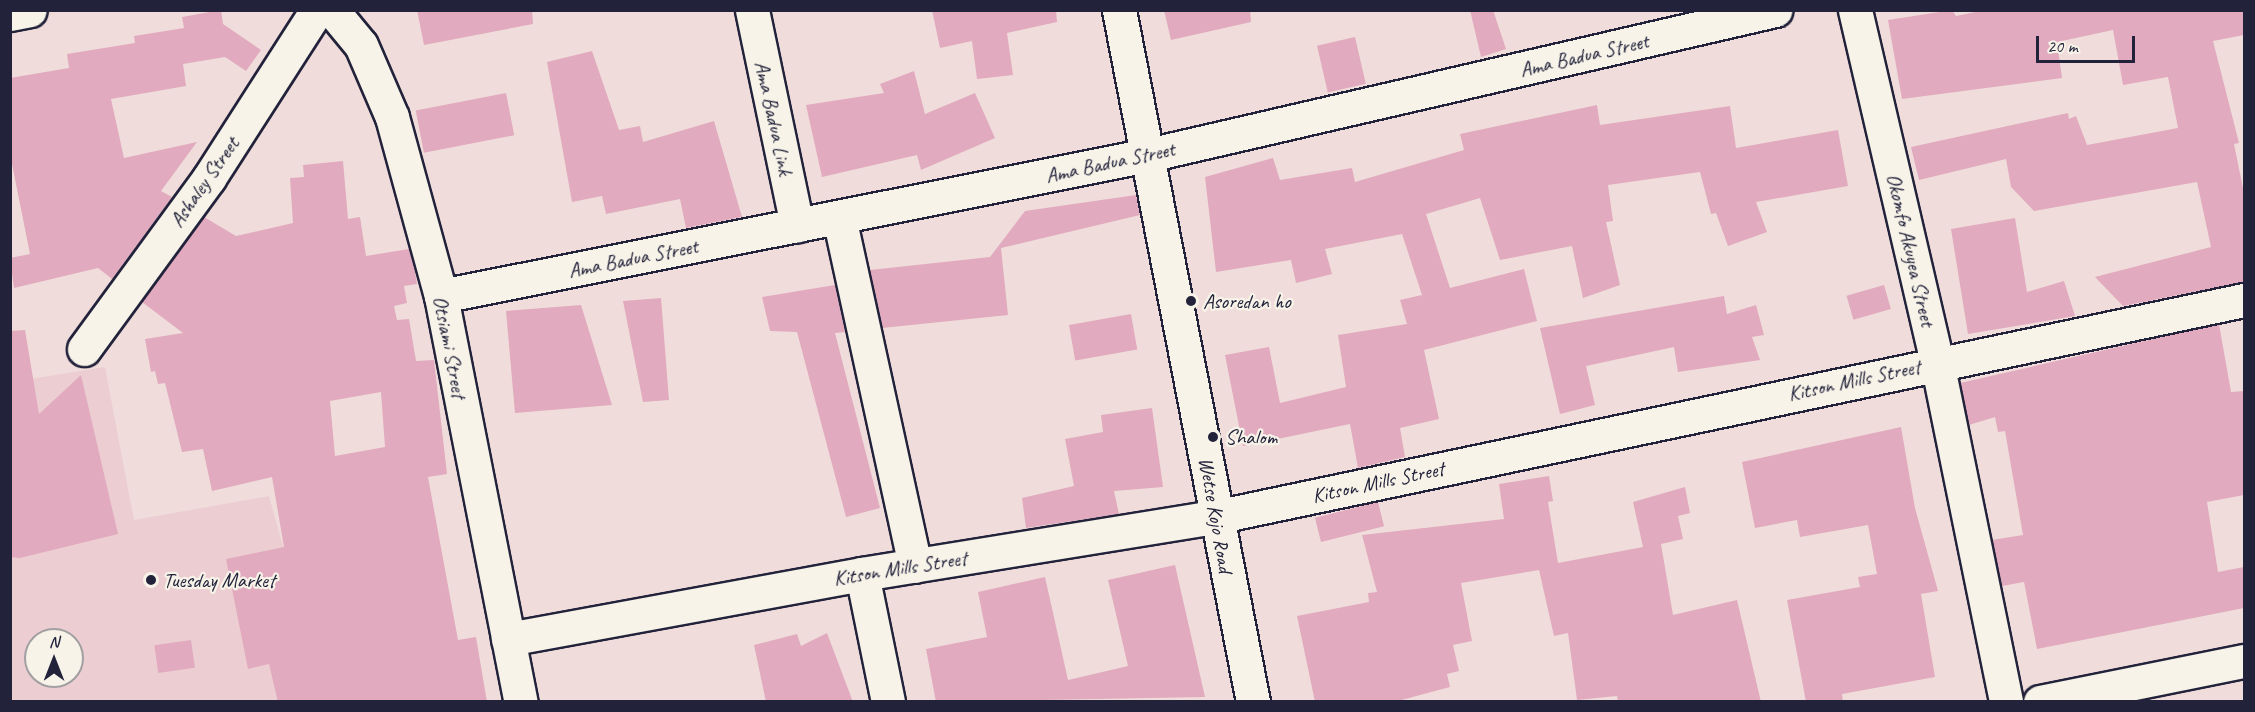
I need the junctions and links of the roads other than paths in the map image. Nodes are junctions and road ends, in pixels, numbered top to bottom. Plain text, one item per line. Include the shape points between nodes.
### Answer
1 (30, 10) edge
2 (317, 10) edge
3 (332, 10) edge
4 (752, 10) edge
5 (1119, 10) edge
6 (1775, 10) edge
7 (1855, 10) edge
8 (10, 14) edge
9 (1148, 155) junction
10 (839, 216) junction
11 (797, 225) junction
12 (441, 296) junction
13 (2244, 300) edge
14 (84, 349) dead end
15 (1937, 362) junction
16 (1215, 517) junction
17 (915, 566) junction
18 (862, 574) junction
19 (508, 639) junction
20 (2244, 662) edge
21 (521, 702) edge
22 (888, 702) edge
23 (1254, 702) edge
24 (2006, 702) edge
25 (2040, 702) edge

1 - 8 street
2 - 14 street, Ashaley Street via 209,178
3 - 12 street, Otsiami Street via 361,45 392,117
4 - 11 street, Ama Badua Link
5 - 9 street, Wetse Kojo Road
6 - 9 street, Ama Badua Street
7 - 15 street, Okomfo Akuyea Street
9 - 10 street, Ama Badua Street
9 - 16 street, Wetse Kojo Road
10 - 11 street, Ama Badua Street
10 - 17 street
11 - 12 street, Ama Badua Street
12 - 19 street, Otsiami Street
13 - 15 street, Kitson Mills Street
15 - 16 street, Kitson Mills Street
15 - 24 street, Okomfo Akuyea Street
16 - 17 street, Kitson Mills Street
16 - 23 street, Wetse Kojo Road
17 - 18 street, Kitson Mills Street
18 - 19 street, Kitson Mills Street
18 - 22 street
19 - 21 street, Otsiami Street
20 - 25 street

